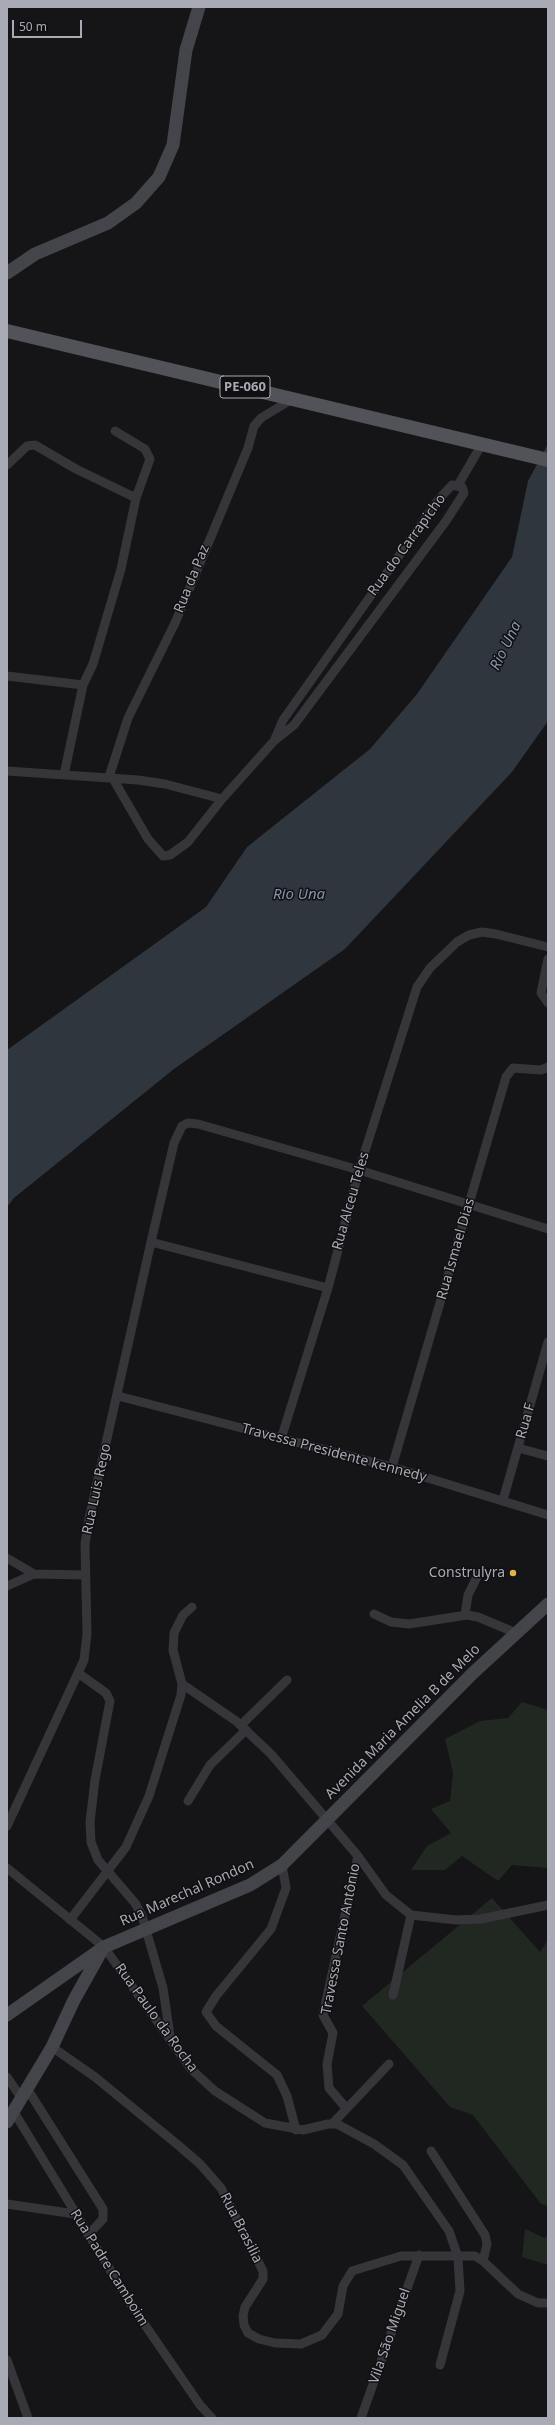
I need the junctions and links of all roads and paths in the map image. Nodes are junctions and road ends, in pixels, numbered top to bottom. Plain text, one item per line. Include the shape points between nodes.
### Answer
1 (199, 7) edge
2 (7, 273) edge
3 (7, 331) edge
4 (294, 398) junction
5 (115, 431) dead end
6 (482, 444) junction
7 (548, 460) edge
8 (7, 465) edge
9 (458, 485) junction
10 (136, 498) junction
11 (7, 676) edge
12 (83, 685) junction
13 (274, 741) junction
14 (7, 771) edge
15 (64, 775) junction
16 (110, 777) junction
17 (222, 799) junction
18 (548, 947) edge
19 (548, 959) edge
20 (548, 1003) edge
21 (548, 1067) edge
22 (359, 1170) junction
23 (470, 1205) junction
24 (548, 1230) edge
25 (151, 1242) junction
26 (328, 1288) junction
27 (548, 1342) edge
28 (118, 1396) junction
29 (282, 1439) junction
30 (518, 1448) junction
31 (548, 1456) edge
32 (392, 1467) junction
33 (503, 1500) junction
34 (548, 1514) edge
35 (7, 1558) edge
36 (34, 1574) junction
37 (84, 1575) junction
38 (478, 1575) dead end
39 (7, 1586) edge
40 (548, 1604) edge
41 (192, 1607) dead end
42 (374, 1614) dead end
43 (464, 1615) junction
44 (516, 1633) junction
45 (78, 1673) junction
46 (287, 1680) dead end
47 (182, 1684) junction
48 (244, 1728) junction
49 (188, 1801) dead end
50 (328, 1820) junction
51 (7, 1826) edge
52 (358, 1856) junction
53 (282, 1865) junction
54 (7, 1868) edge
55 (108, 1872) junction
56 (548, 1904) edge
57 (411, 1915) junction
58 (70, 1920) junction
59 (146, 1931) junction
60 (104, 1947) junction
61 (393, 1995) dead end
62 (7, 2015) edge
63 (170, 2036) junction
64 (52, 2047) junction
65 (389, 2064) dead end
66 (7, 2077) edge
67 (25, 2094) junction
68 (346, 2108) junction
69 (11, 2117) edge
70 (332, 2124) junction
71 (296, 2130) junction
72 (432, 2152) dead end
73 (7, 2204) edge
74 (75, 2214) junction
75 (88, 2235) junction
76 (419, 2255) junction
77 (458, 2257) junction
78 (483, 2261) junction
79 (548, 2303) edge
80 (7, 2360) edge
81 (440, 2365) dead end
82 (28, 2418) edge
83 (212, 2418) edge
84 (361, 2418) edge

1 - 2 street via 186,50 173,145 159,177 136,203 108,223 35,254
3 - 4 main road, PE-060 / PE-060
4 - 6 main road, PE-060 / PE-060
4 - 16 street, Rua da Paz via 261,418 254,426 248,448 174,623 128,718
5 - 10 street via 145,449 150,456
6 - 7 main road, PE-060
6 - 9 street
8 - 10 street via 27,446 34,445
9 - 13 street, Rua do Carrapicho via 452,485 447,489 411,536 283,720
9 - 13 street, Rua do Carrapicho via 463,488 464,493 446,521 294,725
10 - 12 street via 121,569 93,664
11 - 12 street
12 - 15 street
13 - 17 street
14 - 15 street
15 - 16 street
16 - 17 street via 165,784
16 - 17 street via 148,839 163,856 170,855 188,842
18 - 22 street, Rua Alceu Teles via 518,938 476,933 456,942 430,968 413,996
19 - 20 street via 542,993
21 - 23 street, Rua Ismael Dias via 540,1070 517,1068 508,1072
22 - 23 street
22 - 25 street, Rua Luis Rego via 194,1123 182,1126 174,1143
22 - 26 street, Rua Alceu Teles
23 - 24 street
23 - 32 street, Rua Ismael Dias
25 - 26 street
25 - 28 street, Rua Luis Rego
26 - 29 street, Rua Alceu Teles
27 - 30 street, Rua F
28 - 29 street, Travessa Presidente kennedy
28 - 37 street, Rua Luis Rego via 90,1519
29 - 32 street, Travessa Presidente kennedy
30 - 31 street
30 - 33 street, Rua F
32 - 33 street, Travessa Presidente kennedy
33 - 34 street, Travessa Presidente kennedy
35 - 36 street
36 - 37 street
36 - 39 street
37 - 45 street, Rua Luis Rego via 87,1634 84,1660
38 - 43 street via 468,1595
40 - 44 street, Avenida Maria Amelia B de Melo
41 - 47 street via 183,1616 174,1632 174,1657
42 - 43 street via 391,1622 409,1624
43 - 44 street via 478,1617
44 - 50 street, Avenida Maria Amelia B de Melo
45 - 51 street, Rua Luis Rego
45 - 55 street via 106,1694 110,1701 95,1780 90,1832 94,1850
46 - 48 street
47 - 48 street
47 - 55 street via 178,1707 149,1796 132,1837
48 - 49 street via 210,1766
48 - 50 street via 293,1777
50 - 52 street
50 - 53 street, Avenida Maria Amelia B de Melo
52 - 57 street via 386,1895
52 - 68 street, Travessa Santo Antônio via 323,2015 333,2033 327,2064 329,2088
53 - 59 street, Rua Marechal Rondon via 250,1885
53 - 71 street via 286,1888 271,1930 216,1996 206,2012 216,2026 277,2075 287,2096
54 - 58 street, Rua Paulo da Rocha
55 - 58 street
55 - 59 street via 135,1902
56 - 57 street via 480,1918 456,1920
57 - 61 street
58 - 60 street, Rua Paulo da Rocha
59 - 60 street, Rua Marechal Rondon
59 - 63 street via 163,1988
60 - 62 street, Rua Marechal Rondon
60 - 63 street, Rua Paulo da Rocha
60 - 64 street via 74,2000
63 - 71 street, Rua Paulo da Rocha via 191,2069 215,2091 265,2123
64 - 67 street
64 - 76 street, Rua Brasilia via 95,2077 178,2144 221,2188 264,2275 245,2307 244,2326 248,2333 275,2343 302,2344 314,2340 327,2331 338,2314 343,2286 352,2271 393,2257
65 - 68 street
66 - 67 street
67 - 69 street
67 - 75 street via 103,2208 102,2222
68 - 70 street
69 - 74 street, Rua Padre Camboim
70 - 71 street, Rua Paulo da Rocha
70 - 77 street via 374,2144 403,2166 449,2231
72 - 78 street via 485,2235 487,2244
73 - 74 street
74 - 75 street, Rua Padre Camboim
75 - 83 street, Rua Padre Camboim via 134,2309 200,2405
76 - 77 street
76 - 84 street, Vila São Miguel
77 - 78 street via 470,2255
77 - 81 street via 460,2291
78 - 79 street via 518,2294
80 - 82 street

